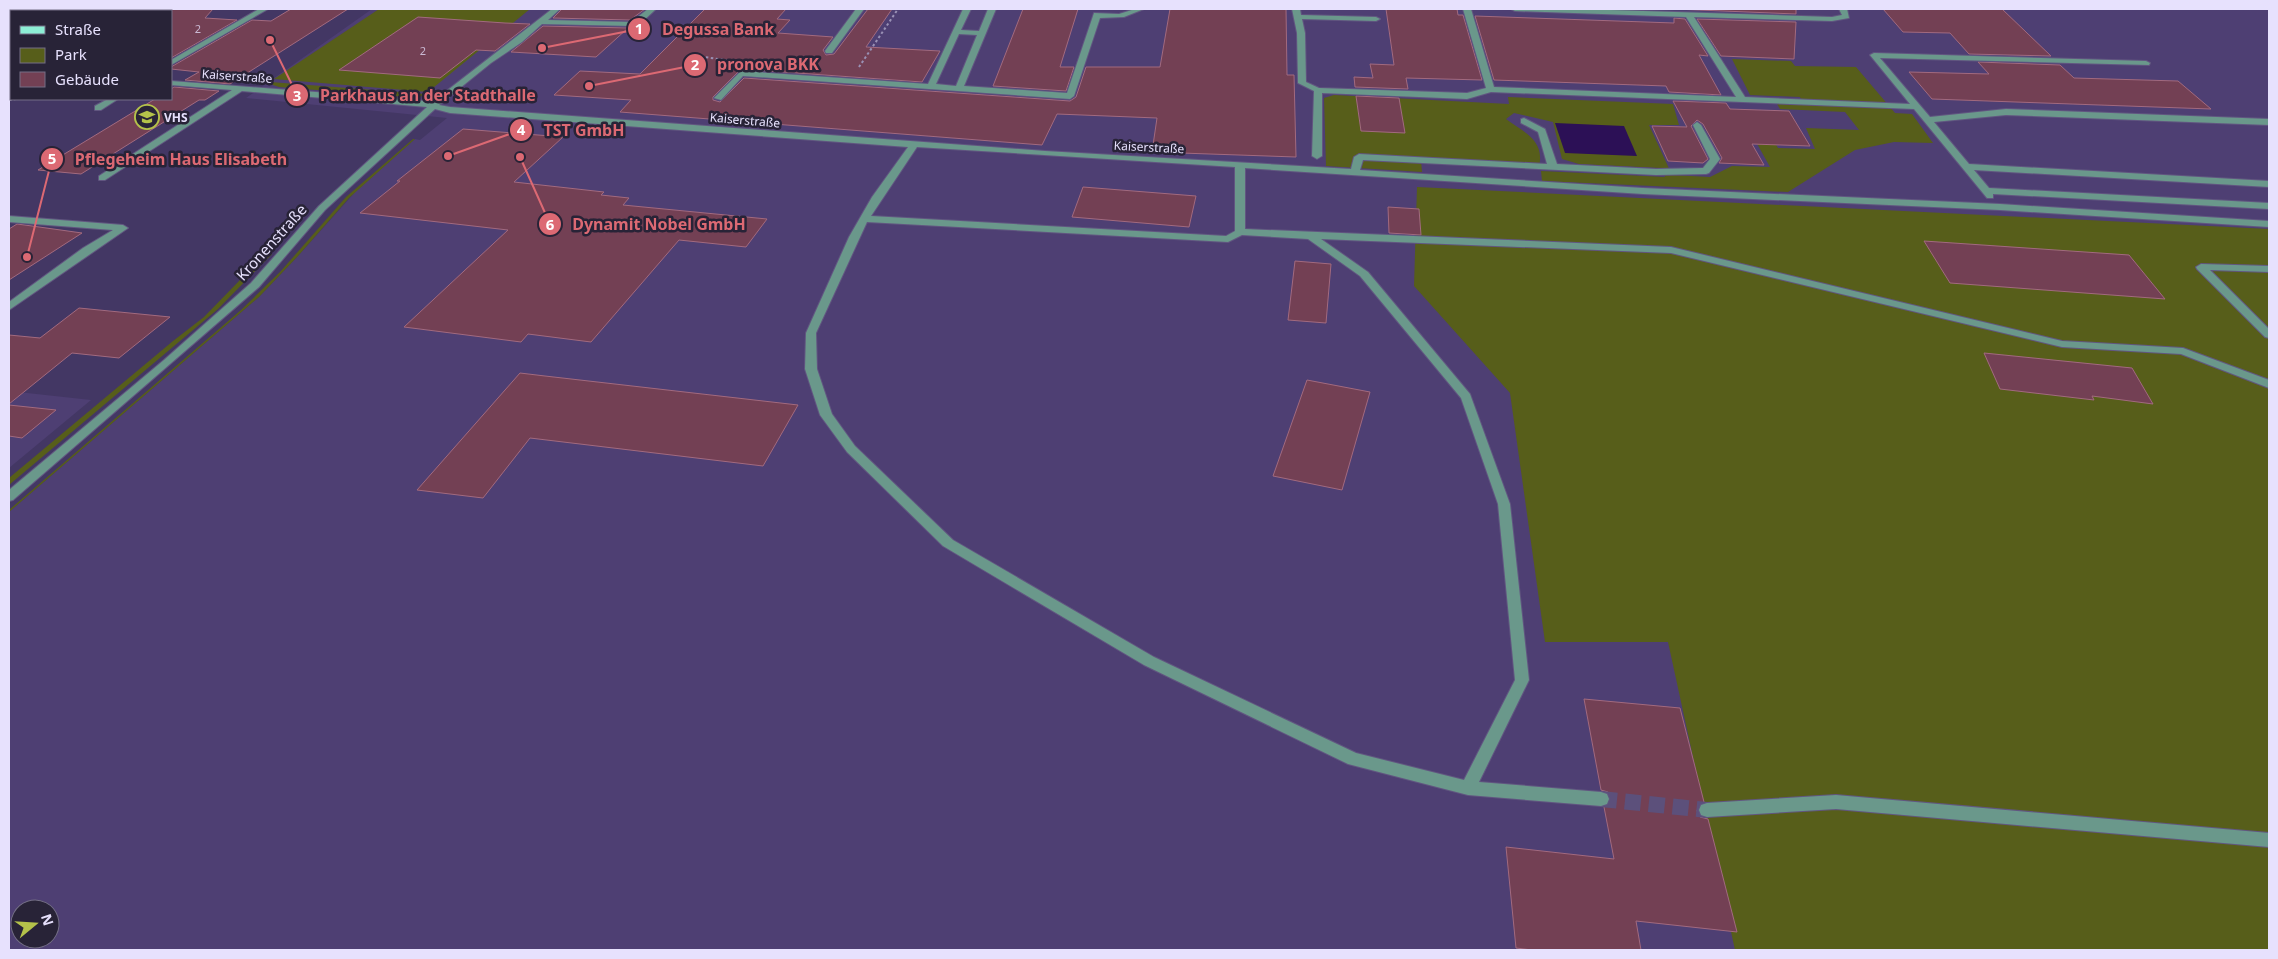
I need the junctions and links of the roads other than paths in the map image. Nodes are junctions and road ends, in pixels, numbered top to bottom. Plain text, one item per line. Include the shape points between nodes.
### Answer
1 (264, 9) edge
2 (556, 9) edge
3 (652, 9) edge
4 (860, 9) edge
5 (966, 9) edge
6 (992, 9) edge
7 (1140, 9) edge
8 (1467, 9) edge
9 (1515, 9) edge
10 (1842, 9) edge
11 (1094, 12) edge
12 (1297, 13) edge
13 (1688, 14) junction
14 (1376, 19) dead end
15 (541, 22) junction
16 (955, 32) junction
17 (982, 33) junction
18 (829, 51) dead end
19 (172, 62) edge
20 (2146, 63) dead end
21 (172, 83) edge
22 (931, 86) junction
23 (241, 88) junction
24 (959, 88) junction
25 (1318, 90) junction
26 (1491, 90) junction
27 (718, 98) dead end
28 (1742, 99) junction
29 (112, 100) edge
30 (433, 106) junction
31 (1918, 107) junction
32 (98, 108) dead end
33 (1929, 120) junction
34 (1524, 121) dead end
35 (2269, 122) edge
36 (1697, 125) dead end
37 (913, 146) junction
38 (1317, 156) dead end
39 (1240, 165) junction
40 (1553, 167) junction
41 (1967, 167) junction
42 (1354, 173) junction
43 (102, 178) dead end
44 (2269, 184) edge
45 (1986, 191) junction
46 (2269, 206) edge
47 (2000, 208) junction
48 (9, 219) edge
49 (865, 219) junction
50 (2269, 224) edge
51 (1240, 232) junction
52 (1310, 236) junction
53 (2269, 269) edge
54 (9, 307) edge
55 (2269, 335) edge
56 (2269, 384) edge
57 (9, 497) edge
58 (1468, 788) junction
59 (1601, 799) tunnel mouth
60 (1707, 810) tunnel mouth
61 (2269, 840) edge

1 - 19 street
2 - 15 street, Kronenstraße
3 - 15 street via 632,24
4 - 18 street
5 - 16 street
6 - 17 street
7 - 11 street via 1116,17
8 - 26 street
9 - 13 street
10 - 13 street via 1846,16 1843,18
11 - 24 street via 1070,96
12 - 14 street
12 - 25 street via 1301,33 1302,83
13 - 28 street
15 - 30 street, Kronenstraße via 488,60
16 - 17 street
16 - 22 street
17 - 24 street
20 - 31 street via 1874,55
21 - 23 street, Kaiserstraße
22 - 24 street
22 - 27 street via 741,73
23 - 30 street, Kaiserstraße
23 - 43 street
25 - 26 street via 1467,96
25 - 38 street
26 - 28 street
28 - 31 street
29 - 32 street
30 - 37 street, Kaiserstraße via 450,110
30 - 57 street, Kronenstraße via 329,202 255,285
31 - 33 street
33 - 35 street via 2006,112
33 - 41 street
34 - 40 street via 1542,131
36 - 40 street via 1715,159 1706,171
37 - 39 street, Kaiserstraße
37 - 49 street
39 - 42 street, Kaiserstraße
39 - 51 street
40 - 42 street via 1359,157
41 - 44 street
41 - 45 street
42 - 47 street, Kaiserstraße
45 - 46 street
45 - 47 street
47 - 50 street, Kaiserstraße
48 - 54 street via 123,228
49 - 51 street via 1228,239
49 - 58 street via 811,333 811,369 826,415 851,449 948,543 1149,661 1353,759
51 - 52 street
52 - 56 street via 1671,250 2062,344 2183,351
52 - 58 street via 1364,274 1466,396 1504,504 1522,680
53 - 55 street via 2201,267
58 - 59 street
60 - 61 street via 1836,802

